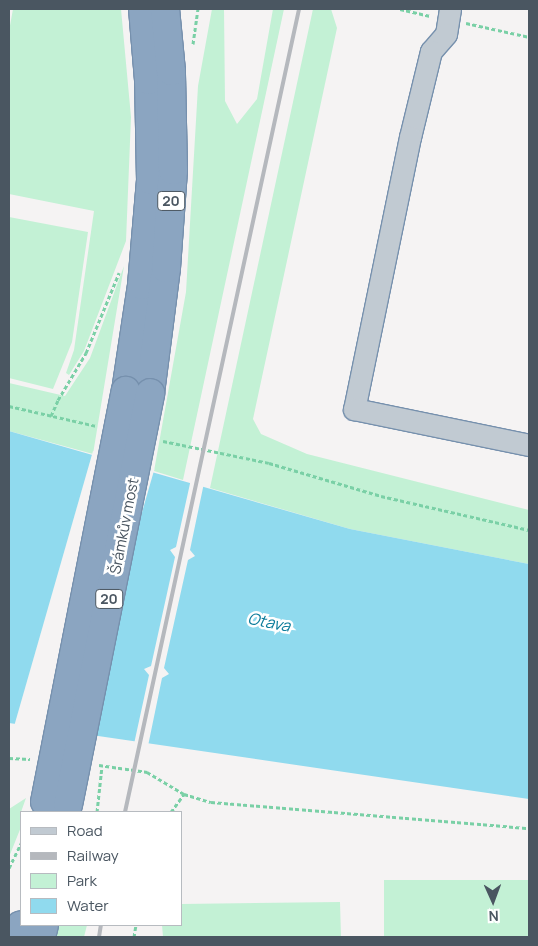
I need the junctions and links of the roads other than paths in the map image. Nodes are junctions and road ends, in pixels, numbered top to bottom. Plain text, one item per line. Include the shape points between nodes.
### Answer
1 (143, 9) edge
2 (165, 9) edge
3 (450, 9) edge
4 (138, 392) junction
5 (529, 445) edge
6 (55, 808) edge

1 - 4 highway, 20 via 149,80 151,180 142,285
2 - 4 highway, 20 via 171,71 173,170 166,268
3 - 5 lane via 446,34 432,51 410,137 354,409
4 - 6 highway, Šrámkův most / 20, bridge

